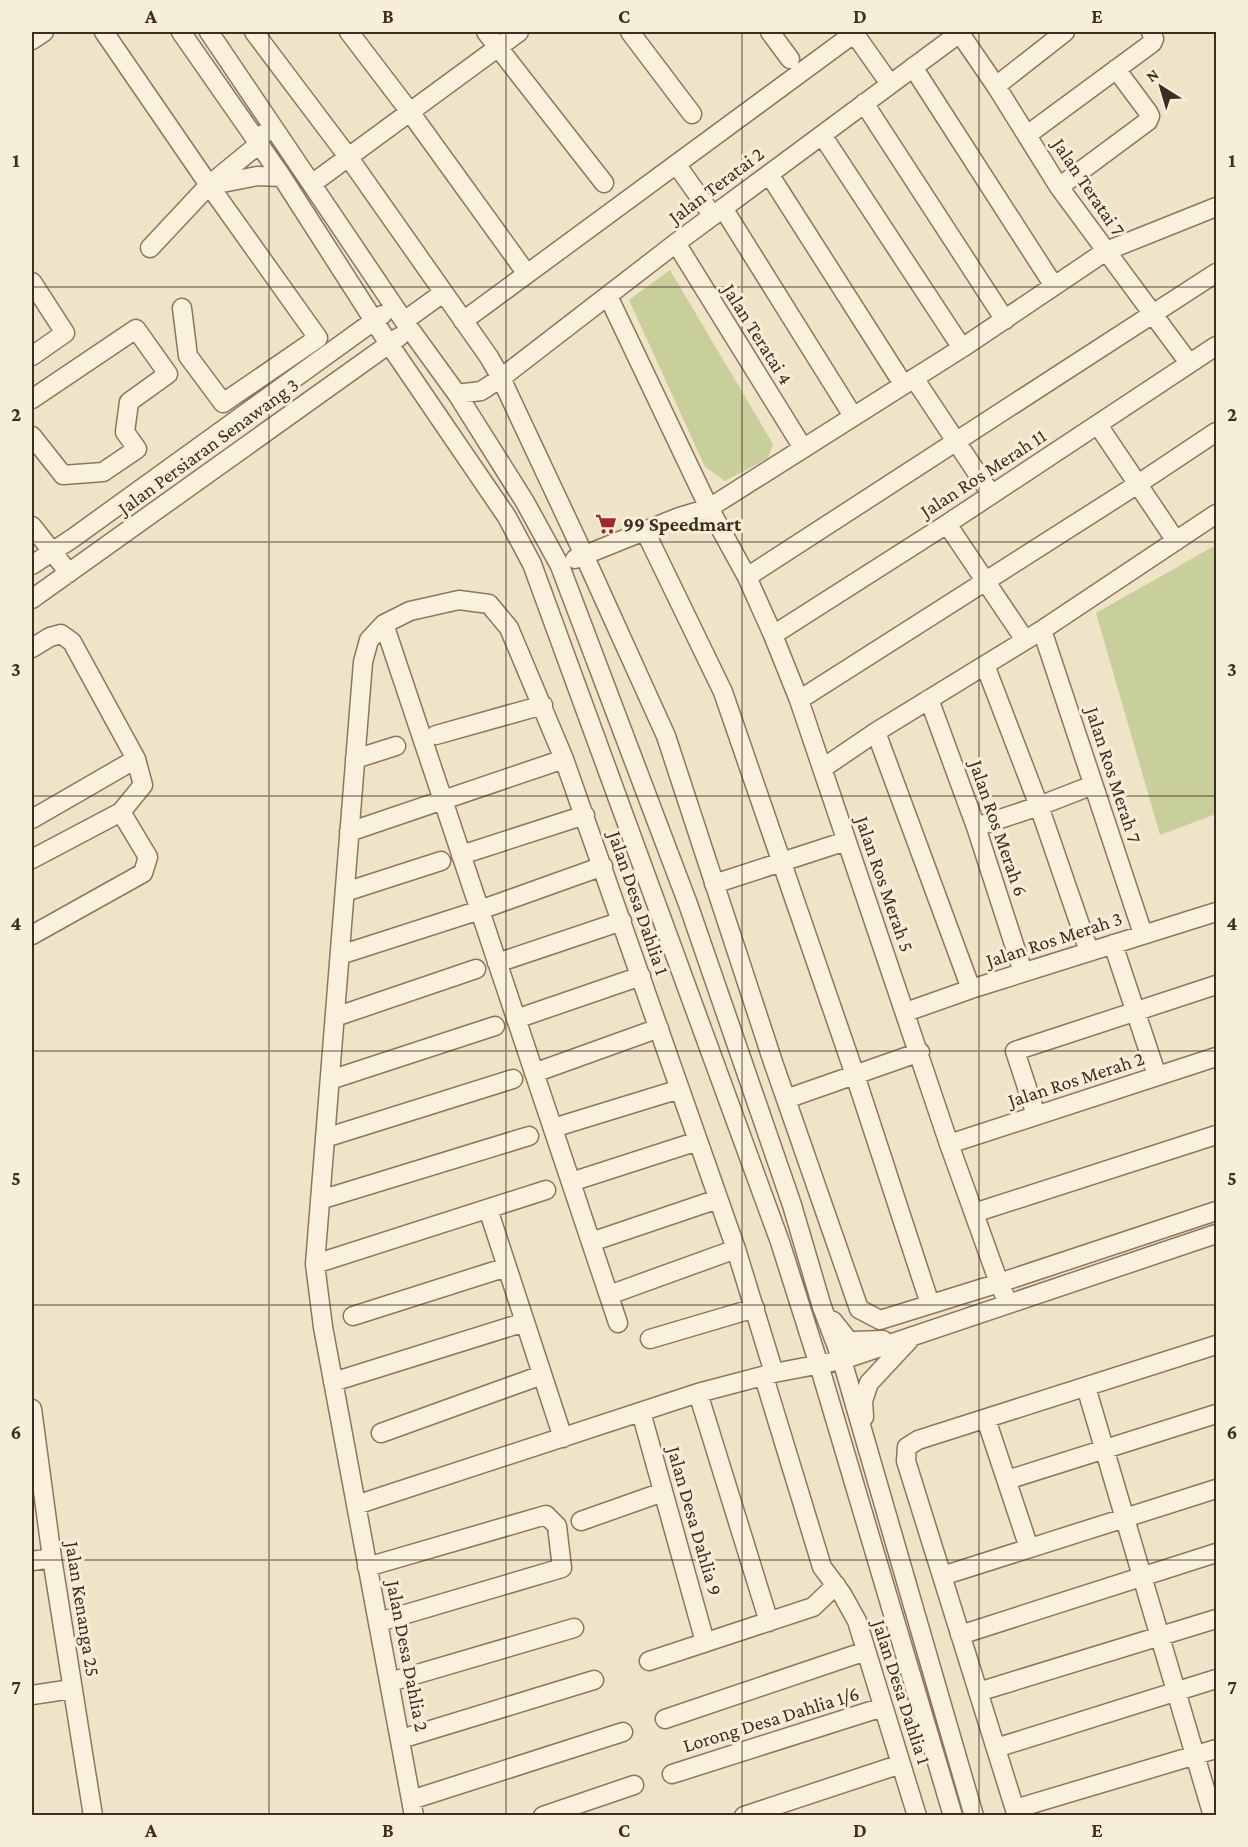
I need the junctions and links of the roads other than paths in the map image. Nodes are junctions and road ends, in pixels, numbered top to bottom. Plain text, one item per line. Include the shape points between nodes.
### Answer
1 (44, 32) edge
2 (104, 32) edge
3 (181, 32) edge
4 (209, 32) edge
5 (254, 32) edge
6 (349, 32) edge
7 (486, 32) edge
8 (519, 32) edge
9 (630, 32) edge
10 (770, 32) edge
11 (855, 32) edge
12 (960, 32) edge
13 (1065, 32) edge
14 (1152, 37) edge
15 (32, 40) edge
16 (498, 47) junction
17 (790, 59) dead end
18 (913, 67) junction
19 (1116, 69) junction
20 (890, 84) junction
21 (996, 86) junction
22 (864, 103) junction
23 (410, 112) junction
24 (692, 114) dead end
25 (269, 119) junction
26 (822, 135) junction
27 (1027, 135) junction
28 (259, 144) junction
29 (349, 158) junction
30 (676, 164) junction
31 (769, 174) junction
32 (282, 177) junction
33 (313, 183) junction
34 (604, 183) dead end
35 (209, 185) junction
36 (1059, 188) junction
37 (1216, 207) edge
38 (718, 212) junction
39 (676, 243) junction
40 (150, 248) dead end
41 (1106, 251) junction
42 (1216, 273) edge
43 (527, 274) junction
44 (32, 282) edge
45 (1054, 286) junction
46 (443, 293) junction
47 (608, 296) junction
48 (182, 308) dead end
49 (1152, 314) junction
50 (403, 319) junction
51 (1005, 320) junction
52 (374, 321) junction
53 (463, 321) junction
54 (389, 344) junction
55 (962, 348) junction
56 (1215, 348) edge
57 (32, 356) edge
58 (1189, 363) junction
59 (501, 378) junction
60 (908, 381) junction
61 (458, 394) junction
62 (32, 399) edge
63 (853, 416) junction
64 (1098, 424) junction
65 (1216, 432) edge
66 (32, 436) edge
67 (956, 442) junction
68 (802, 448) junction
69 (1138, 484) junction
70 (991, 494) junction
71 (709, 508) junction
72 (1216, 514) edge
73 (946, 524) junction
74 (32, 526) edge
75 (645, 531) junction
76 (1176, 541) junction
77 (51, 551) junction
78 (584, 555) junction
79 (32, 565) edge
80 (560, 566) junction
81 (69, 573) junction
82 (747, 577) junction
83 (985, 582) junction
84 (32, 599) edge
85 (384, 624) junction
86 (1042, 630) junction
87 (773, 635) junction
88 (1025, 640) junction
89 (32, 648) edge
90 (985, 665) junction
91 (929, 699) junction
92 (799, 700) junction
93 (543, 705) junction
94 (876, 732) junction
95 (436, 735) dead end
96 (396, 746) dead end
97 (136, 759) junction
98 (355, 759) junction
99 (564, 759) junction
100 (823, 768) junction
101 (1093, 785) junction
102 (443, 800) junction
103 (1039, 806) junction
104 (121, 812) junction
105 (585, 815) junction
106 (32, 819) edge
107 (976, 827) junction
108 (349, 832) junction
109 (846, 841) junction
110 (461, 855) junction
111 (32, 859) edge
112 (441, 861) dead end
113 (782, 861) junction
114 (603, 866) junction
115 (714, 884) junction
116 (345, 892) junction
117 (480, 910) junction
118 (1216, 912) edge
119 (622, 921) junction
120 (1143, 934) junction
121 (32, 935) edge
122 (1113, 944) junction
123 (1089, 951) junction
124 (340, 955) junction
125 (497, 963) junction
126 (476, 969) dead end
127 (1023, 972) junction
128 (641, 976) junction
129 (1216, 985) edge
130 (971, 989) junction
131 (906, 1012) junction
132 (1135, 1012) junction
133 (335, 1017) junction
134 (516, 1019) junction
135 (495, 1026) dead end
136 (659, 1028) junction
137 (920, 1052) junction
138 (1216, 1057) edge
139 (534, 1072) junction
140 (855, 1075) junction
141 (1157, 1076) junction
142 (513, 1079) dead end
143 (330, 1080) junction
144 (680, 1089) junction
145 (786, 1099) junction
146 (1036, 1116) junction
147 (553, 1128) junction
148 (1216, 1135) edge
149 (529, 1136) dead end
150 (325, 1138) junction
151 (698, 1141) junction
152 (949, 1144) junction
153 (571, 1182) junction
154 (546, 1190) dead end
155 (718, 1198) junction
156 (320, 1200) junction
157 (488, 1209) junction
158 (1216, 1211) edge
159 (974, 1213) junction
160 (1216, 1234) edge
161 (591, 1242) junction
162 (736, 1249) junction
163 (315, 1264) junction
164 (507, 1267) junction
165 (999, 1283) junction
166 (609, 1295) junction
167 (1008, 1303) junction
168 (930, 1304) junction
169 (822, 1307) junction
170 (755, 1308) junction
171 (353, 1316) dead end
172 (525, 1322) junction
173 (618, 1323) dead end
174 (911, 1338) junction
175 (650, 1339) dead end
176 (1216, 1345) edge
177 (842, 1360) junction
178 (819, 1365) junction
179 (542, 1375) junction
180 (769, 1375) junction
181 (333, 1382) junction
182 (1086, 1387) junction
183 (698, 1393) junction
184 (32, 1409) edge
185 (640, 1412) junction
186 (1216, 1414) edge
187 (986, 1419) junction
188 (381, 1433) dead end
189 (562, 1438) junction
190 (1105, 1450) junction
191 (870, 1459) junction
192 (1007, 1480) junction
193 (1216, 1489) edge
194 (663, 1491) junction
195 (356, 1505) junction
196 (1125, 1518) junction
197 (581, 1521) dead end
198 (1029, 1548) junction
199 (1216, 1552) edge
200 (52, 1558) junction
201 (32, 1561) edge
202 (367, 1567) junction
203 (942, 1576) junction
204 (1142, 1576) junction
205 (836, 1585) junction
206 (1216, 1619) edge
207 (379, 1622) junction
208 (769, 1622) junction
209 (574, 1628) dead end
210 (960, 1635) junction
211 (1160, 1636) junction
212 (705, 1642) junction
213 (866, 1651) junction
214 (649, 1661) dead end
215 (1216, 1679) edge
216 (594, 1680) dead end
217 (390, 1682) junction
218 (72, 1689) junction
219 (978, 1692) junction
220 (1176, 1692) junction
221 (32, 1695) edge
222 (883, 1707) junction
223 (665, 1719) dead end
224 (623, 1732) dead end
225 (401, 1739) junction
226 (996, 1748) junction
227 (1216, 1749) edge
228 (1195, 1756) junction
229 (901, 1764) junction
230 (672, 1774) dead end
231 (634, 1785) dead end
232 (412, 1808) edge
233 (1016, 1812) edge
234 (93, 1815) edge
235 (543, 1815) edge
236 (744, 1815) edge
237 (915, 1815) edge
238 (953, 1815) edge
239 (974, 1815) edge
240 (1213, 1815) edge

1 - 15 street
2 - 35 street
3 - 28 street
4 - 25 street
5 - 29 street
6 - 23 street
7 - 16 street
8 - 16 street
9 - 24 street
10 - 17 street
11 - 20 street
11 - 30 street
12 - 18 street, Jalan Teratai 2
12 - 21 street, Jalan Teratai 7
13 - 21 street
14 - 19 street
16 - 23 street
16 - 34 street
18 - 20 street, Jalan Teratai 2
18 - 45 street
19 - 27 street
19 - 36 street via 1148,111 1148,121
20 - 22 street, Jalan Teratai 2
21 - 27 street, Jalan Teratai 7
22 - 26 street, Jalan Teratai 2
22 - 51 street
23 - 29 street
23 - 43 street
25 - 28 street
25 - 33 street
26 - 31 street, Jalan Teratai 2
26 - 55 street
27 - 36 street, Jalan Teratai 7
28 - 32 street
28 - 35 street
29 - 33 street
29 - 46 street
30 - 38 street
30 - 43 street
31 - 38 street, Jalan Teratai 2
31 - 60 street
32 - 35 street via 236,179
32 - 52 street
33 - 50 street
35 - 40 street
35 - 48 street via 318,338 223,403 188,356
36 - 41 street, Jalan Teratai 7
37 - 41 street
38 - 39 street, Jalan Teratai 2
38 - 63 street
39 - 47 street, Jalan Teratai 2
39 - 68 street, Jalan Teratai 4
41 - 45 street
41 - 49 street, Jalan Teratai 7
42 - 49 street
43 - 53 street
44 - 57 street via 64,333
45 - 51 street
46 - 50 street
46 - 53 street
47 - 59 street, Jalan Teratai 2
47 - 71 street, Jalan Ros Merah 5
49 - 58 street, Jalan Teratai 7
49 - 67 street
50 - 52 street, Jalan Persiaran Senawang 3
50 - 54 street, Jalan Persiaran Senawang 3
50 - 61 street
51 - 55 street
52 - 54 street
52 - 77 street, Jalan Persiaran Senawang 3
53 - 59 street
54 - 81 street, Jalan Persiaran Senawang 3
54 - 178 street via 507,517 532,564 780,1242
55 - 60 street
56 - 58 street, Jalan Ros Merah 11
58 - 64 street, Jalan Ros Merah 11
59 - 61 street, Jalan Teratai 2 via 480,391
59 - 78 street
60 - 63 street
60 - 67 street
61 - 80 street
62 - 66 street via 136,328 168,374 129,402 125,432 137,449 103,471 63,475
63 - 68 street
64 - 69 street
64 - 70 street, Jalan Ros Merah 11
65 - 69 street
67 - 70 street
67 - 82 street
68 - 71 street
69 - 76 street
69 - 83 street
70 - 73 street, Jalan Ros Merah 11
71 - 75 street
71 - 82 street, Jalan Ros Merah 5
72 - 76 street
73 - 83 street
73 - 87 street, Jalan Ros Merah 11
74 - 77 street
75 - 78 street
75 - 113 street via 723,692
76 - 86 street
77 - 79 street, Jalan Persiaran Senawang 3
77 - 81 street
78 - 80 street
78 - 115 street via 666,736
80 - 169 street via 688,904 792,1205
81 - 84 street, Jalan Persiaran Senawang 3
82 - 87 street, Jalan Ros Merah 5
83 - 88 street
83 - 92 street
85 - 93 street, Jalan Desa Dahlia 1 via 410,611 459,600 489,604 509,628
85 - 98 street, Jalan Desa Dahlia 1 via 369,640 363,662
85 - 102 street
86 - 88 street
86 - 101 street, Jalan Ros Merah 7
87 - 92 street, Jalan Ros Merah 5
88 - 90 street
89 - 97 street via 61,634 72,642
90 - 91 street
90 - 103 street
91 - 94 street
91 - 107 street, Jalan Ros Merah 6
92 - 100 street, Jalan Ros Merah 5
93 - 95 street
93 - 99 street, Jalan Desa Dahlia 1
94 - 100 street
94 - 130 street
96 - 98 street
97 - 104 street via 143,785
97 - 106 street
98 - 108 street, Jalan Desa Dahlia 1
99 - 102 street
99 - 105 street, Jalan Desa Dahlia 1
100 - 109 street, Jalan Ros Merah 5
101 - 103 street
101 - 120 street, Jalan Ros Merah 7
102 - 108 street
102 - 110 street
103 - 107 street
103 - 123 street
104 - 111 street
104 - 121 street via 148,857 143,873
105 - 110 street
105 - 114 street, Jalan Desa Dahlia 1
107 - 127 street, Jalan Ros Merah 6
108 - 116 street, Jalan Desa Dahlia 1
109 - 113 street
109 - 131 street, Jalan Ros Merah 5
110 - 117 street
112 - 116 street
113 - 115 street
113 - 140 street
114 - 117 street
114 - 119 street, Jalan Desa Dahlia 1
115 - 145 street
116 - 124 street, Jalan Desa Dahlia 1
117 - 124 street
117 - 125 street
118 - 120 street, Jalan Ros Merah 3
119 - 125 street
119 - 128 street, Jalan Desa Dahlia 1
120 - 122 street, Jalan Ros Merah 3
122 - 123 street, Jalan Ros Merah 3
122 - 132 street
123 - 127 street, Jalan Ros Merah 3
124 - 133 street, Jalan Desa Dahlia 1
125 - 134 street
126 - 133 street
127 - 130 street, Jalan Ros Merah 3
128 - 134 street
128 - 136 street, Jalan Desa Dahlia 1
129 - 132 street
130 - 131 street, Jalan Ros Merah 3
131 - 137 street, Jalan Ros Merah 5
132 - 141 street
132 - 146 street via 1015,1052
133 - 143 street, Jalan Desa Dahlia 1
134 - 139 street
135 - 143 street
136 - 139 street
136 - 144 street, Jalan Desa Dahlia 1
137 - 140 street
137 - 152 street, Jalan Ros Merah 5
138 - 141 street, Jalan Ros Merah 2
139 - 147 street
140 - 145 street
140 - 168 street
141 - 146 street, Jalan Ros Merah 2
142 - 150 street
143 - 150 street, Jalan Desa Dahlia 2
144 - 147 street
144 - 151 street, Jalan Desa Dahlia 1
145 - 168 street via 859,1309 880,1320
146 - 152 street, Jalan Ros Merah 2
147 - 153 street
148 - 159 street
149 - 156 street
150 - 156 street, Jalan Desa Dahlia 2
151 - 153 street
151 - 155 street, Jalan Desa Dahlia 1
152 - 159 street, Jalan Ros Merah 5
153 - 161 street
154 - 157 street
155 - 161 street
155 - 162 street, Jalan Desa Dahlia 1
156 - 163 street, Jalan Desa Dahlia 2
157 - 163 street
157 - 164 street
158 - 165 street
159 - 165 street, Jalan Ros Merah 5
160 - 167 street
161 - 166 street
162 - 166 street
162 - 170 street, Jalan Desa Dahlia 1
163 - 181 street, Jalan Desa Dahlia 2
164 - 171 street
164 - 172 street
165 - 167 street, Jalan Ros Merah 5
165 - 168 street
166 - 173 street
167 - 174 street
169 - 174 street via 848,1340
169 - 177 street
170 - 175 street
170 - 180 street, Jalan Desa Dahlia 1
172 - 179 street
172 - 181 street
174 - 177 street
174 - 191 street via 868,1383 863,1401
176 - 182 street
177 - 178 street
177 - 191 street
178 - 180 street
178 - 238 street
179 - 188 street
179 - 189 street
180 - 183 street
180 - 205 street, Jalan Desa Dahlia 1 via 822,1567
181 - 195 street, Jalan Desa Dahlia 2
182 - 187 street
182 - 190 street
183 - 185 street
183 - 208 street
184 - 200 street, Jalan Kenanga 25
185 - 189 street
185 - 194 street, Jalan Desa Dahlia 9
186 - 190 street
187 - 192 street
187 - 203 street via 907,1447 906,1461
189 - 195 street
190 - 192 street
190 - 196 street
191 - 239 street
192 - 198 street
193 - 196 street
194 - 197 street
194 - 212 street, Jalan Desa Dahlia 9
195 - 202 street, Jalan Desa Dahlia 2
196 - 198 street
196 - 204 street
198 - 203 street
199 - 204 street
200 - 201 street
200 - 218 street, Jalan Kenanga 25
202 - 207 street, Jalan Desa Dahlia 2
202 - 207 street via 546,1515 556,1526 562,1568
203 - 210 street
204 - 210 street
204 - 211 street
205 - 208 street via 813,1607
205 - 213 street, Jalan Desa Dahlia 1 via 857,1621
206 - 211 street
207 - 217 street, Jalan Desa Dahlia 2
208 - 212 street
209 - 217 street
210 - 219 street
211 - 219 street
211 - 220 street
212 - 214 street
213 - 222 street, Jalan Desa Dahlia 1
213 - 223 street
215 - 220 street
216 - 225 street
217 - 225 street, Jalan Desa Dahlia 2
218 - 221 street
218 - 234 street, Jalan Kenanga 25
219 - 226 street
220 - 226 street
220 - 228 street
222 - 229 street, Jalan Desa Dahlia 1
222 - 230 street, Lorong Desa Dahlia 1/6
224 - 232 street
225 - 232 street, Jalan Desa Dahlia 2
226 - 233 street
227 - 228 street
228 - 233 street
228 - 240 street
229 - 236 street
229 - 237 street, Jalan Desa Dahlia 1
231 - 235 street

